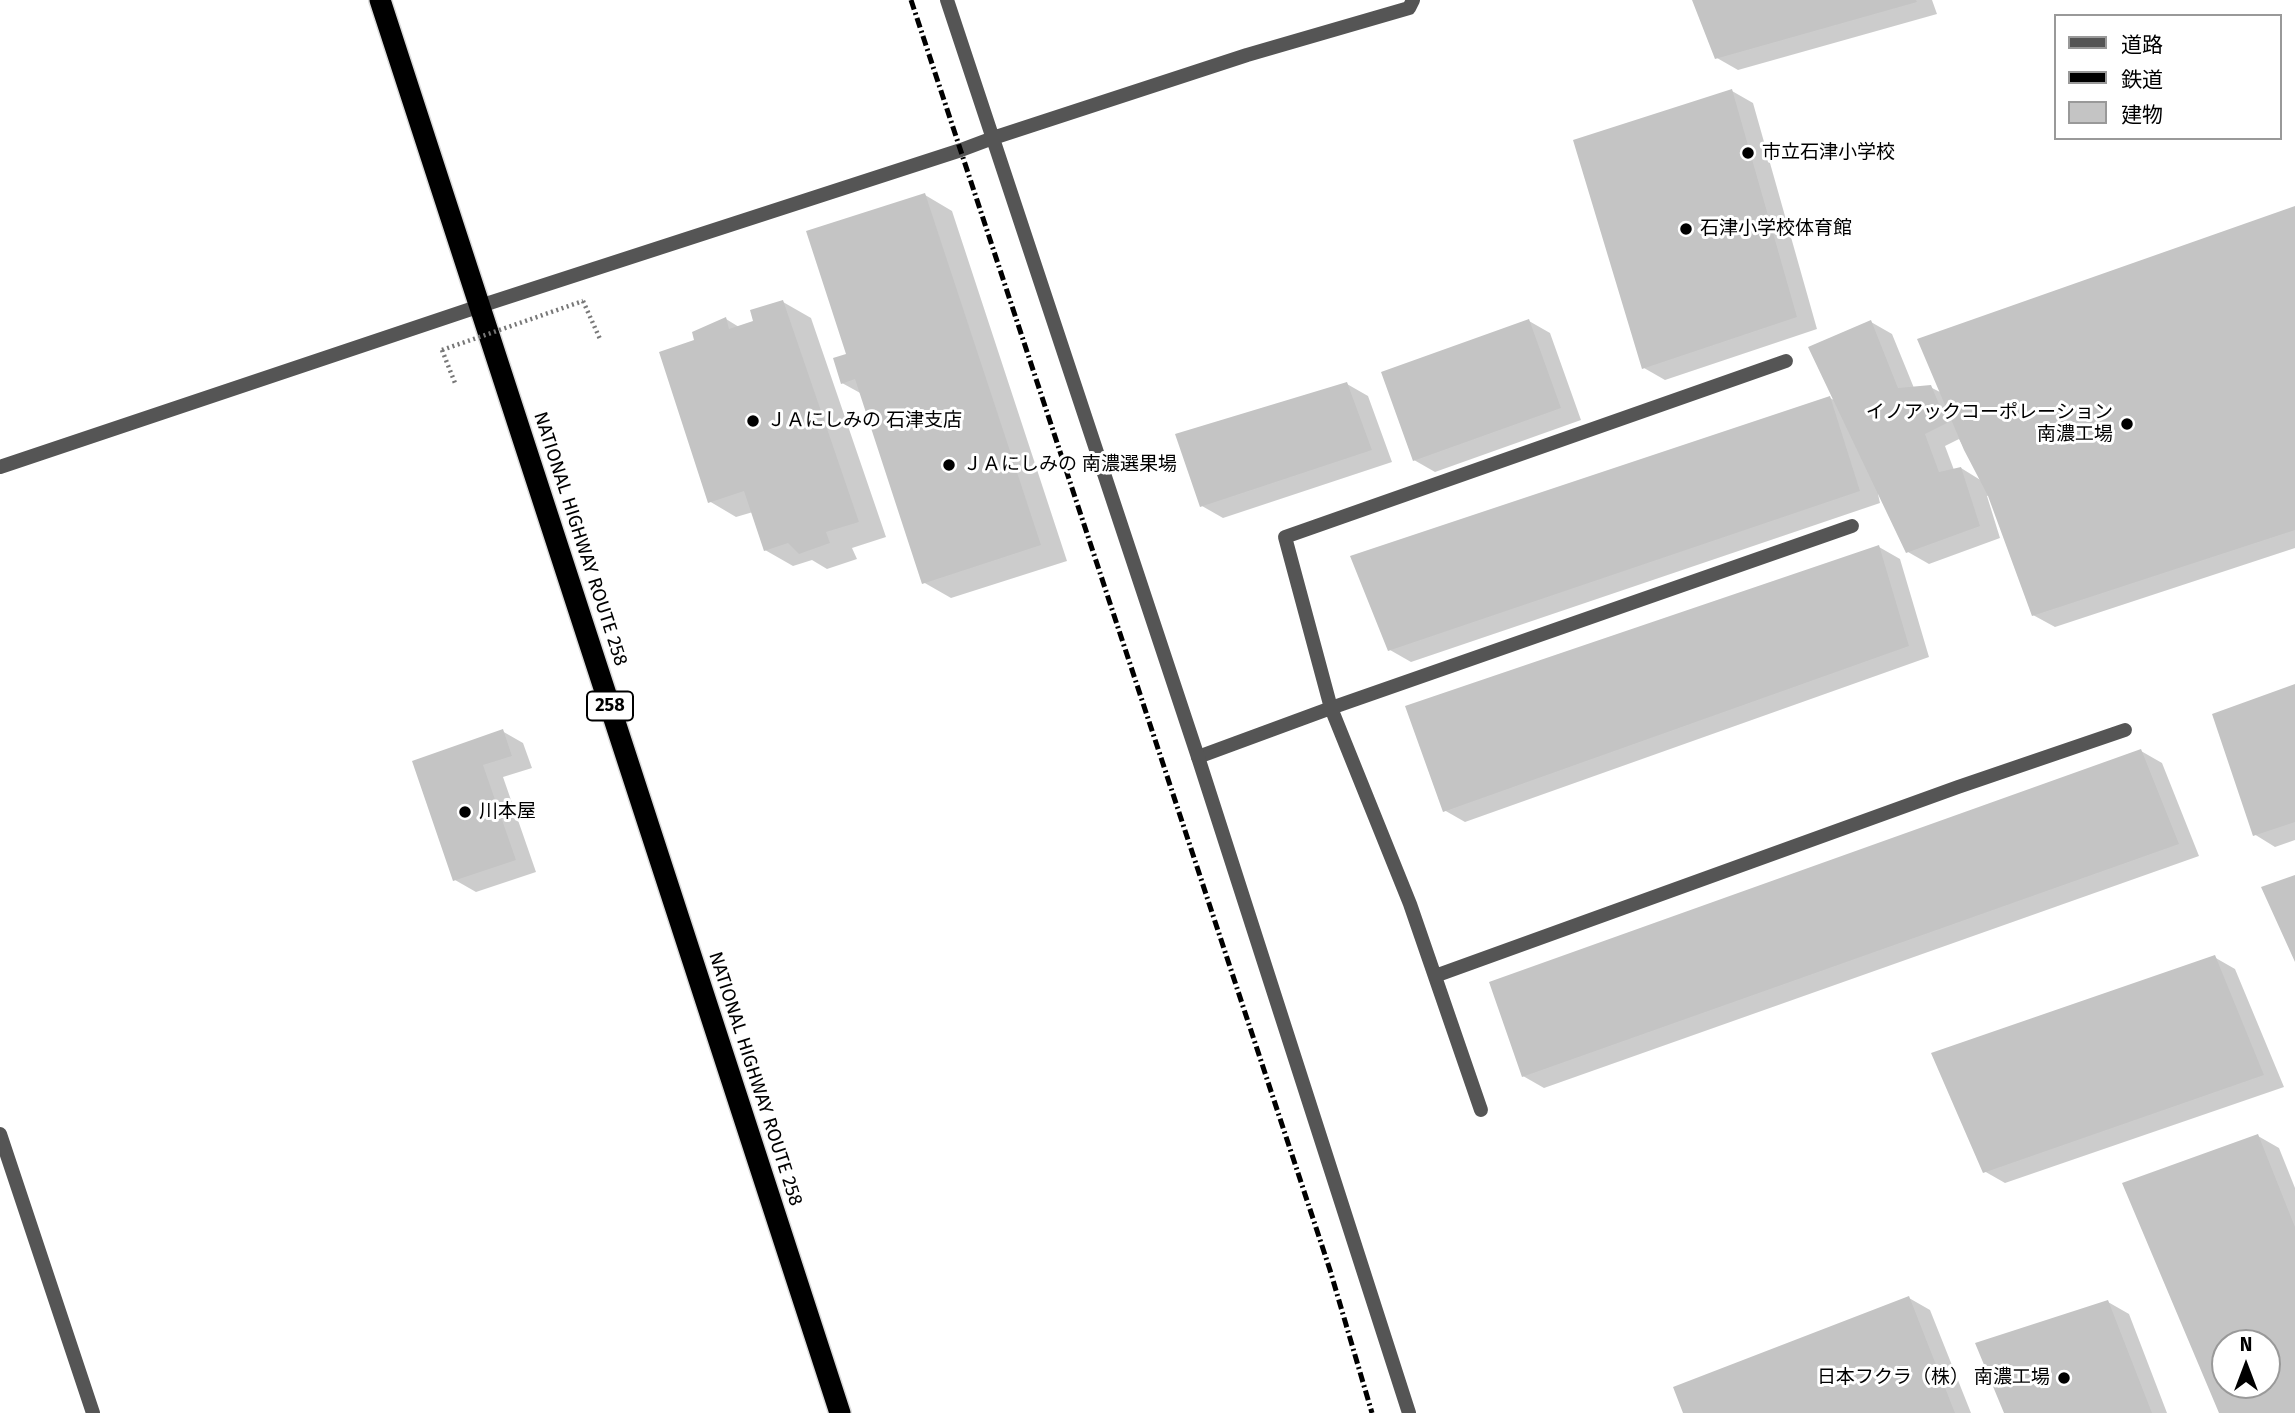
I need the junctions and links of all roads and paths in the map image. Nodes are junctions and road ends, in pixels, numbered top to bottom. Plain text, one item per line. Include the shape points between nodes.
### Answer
1 (380, 0) edge
2 (947, 0) edge
3 (1413, 0) edge
4 (993, 138) junction
5 (480, 306) junction
6 (600, 339) dead end
7 (1786, 361) dead end
8 (455, 383) dead end
9 (0, 467) edge
10 (1852, 526) dead end
11 (1331, 708) junction
12 (2125, 730) dead end
13 (1198, 757) junction
14 (1435, 976) junction
15 (1481, 1110) dead end
16 (0, 1134) edge
17 (93, 1413) edge
18 (840, 1413) edge
19 (1409, 1413) edge

1 - 5 highway, NATIONAL HIGHWAY ROUTE 258 / 258
2 - 4 street
3 - 4 street via 1409,8
4 - 5 street
4 - 13 street
5 - 9 street
5 - 18 highway, NATIONAL HIGHWAY ROUTE 258 / 258
6 - 8 path, bridge via 583,301 442,350
7 - 11 street via 1285,537
10 - 11 street
11 - 13 street
11 - 14 street
12 - 14 street
13 - 19 street
14 - 15 street
16 - 17 street

